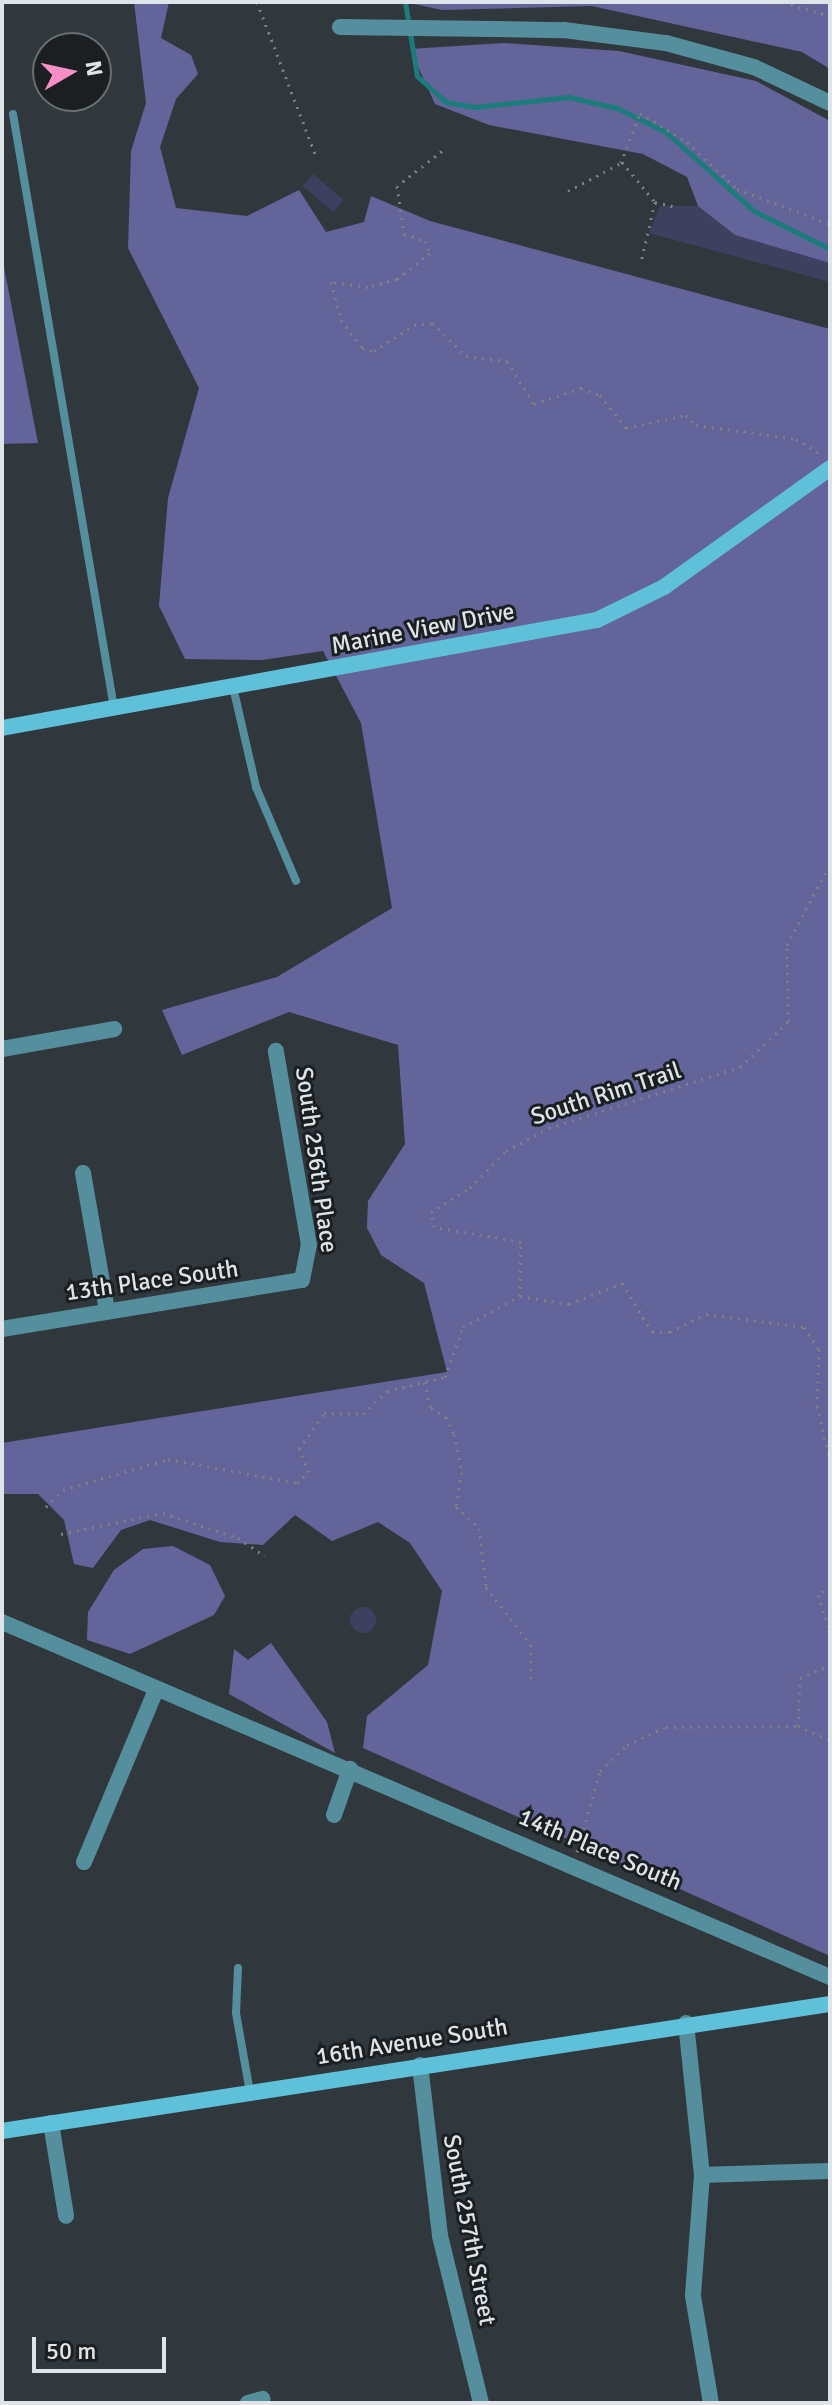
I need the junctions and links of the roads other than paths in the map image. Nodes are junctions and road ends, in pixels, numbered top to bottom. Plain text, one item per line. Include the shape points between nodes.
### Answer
1 (340, 27) dead end
2 (830, 103) edge
3 (13, 114) dead end
4 (830, 466) edge
5 (233, 687) junction
6 (114, 709) junction
7 (2, 728) edge
8 (296, 881) dead end
9 (114, 1029) dead end
10 (2, 1049) edge
11 (276, 1051) dead end
12 (83, 1173) dead end
13 (305, 1274) joint
14 (107, 1311) junction
15 (2, 1329) edge
16 (2, 1622) edge
17 (156, 1690) junction
18 (350, 1769) junction
19 (334, 1815) dead end
20 (84, 1862) dead end
21 (238, 1968) dead end
22 (830, 1977) edge
23 (830, 2004) edge
24 (686, 2023) junction
25 (420, 2065) junction
26 (250, 2092) junction
27 (51, 2123) junction
28 (2, 2131) edge
29 (830, 2171) edge
30 (702, 2175) junction
31 (66, 2216) dead end
32 (481, 2403) edge
33 (711, 2403) edge

1 - 2 street via 564,30 666,43 754,67
3 - 6 lane
4 - 5 main road, Marine View Drive via 664,587 597,620
5 - 6 main road, Marine View Drive
5 - 8 lane via 256,787
6 - 7 main road, Marine View Drive
9 - 10 street
11 - 13 street, South 256th Place via 309,1245
12 - 14 street
13 - 14 street, 13th Place South via 291,1286
14 - 15 street, 13th Place South
16 - 17 street, 14th Place South
17 - 18 street, 14th Place South
17 - 20 street
18 - 19 street
18 - 22 street, 14th Place South
21 - 26 lane via 236,2013
23 - 24 main road, 16th Avenue South
24 - 25 main road, 16th Avenue South
24 - 30 street
25 - 26 main road, 16th Avenue South
25 - 32 street, South 257th Street via 440,2236
26 - 27 main road, 16th Avenue South
27 - 28 main road, 16th Avenue South
27 - 31 street
29 - 30 street
30 - 33 street via 693,2296

